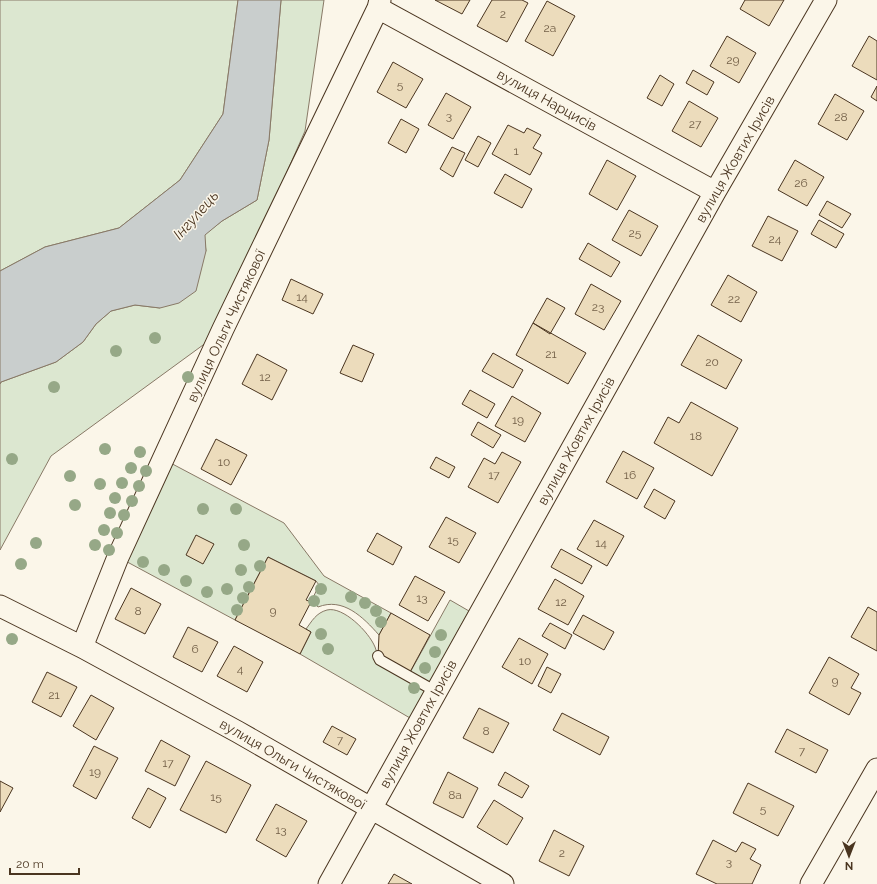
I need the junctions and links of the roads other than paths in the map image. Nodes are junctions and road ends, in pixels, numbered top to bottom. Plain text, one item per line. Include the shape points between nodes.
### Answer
1 (826, 0) edge
2 (379, 4) edge
3 (715, 192) junction
4 (0, 606) edge
5 (82, 647) junction
6 (378, 656) dead end
7 (435, 691) junction
8 (877, 769) edge
9 (372, 809) junction
10 (329, 884) edge
11 (503, 884) edge
12 (811, 884) edge

1 - 3 street, вулиця Жовтих Ірисів
2 - 3 street, вулиця Нарцисів
2 - 5 street, вулиця Ольги Чистякової via 118,557
3 - 7 street, вулиця Жовтих Ірисів
4 - 5 street, вулиця Ольги Чистякової
5 - 9 street, вулиця Ольги Чистякової
6 - 7 lane via 380,660
7 - 9 street, вулиця Жовтих Ірисів
8 - 12 street
9 - 10 street, вулиця Жовтих Ірисів
9 - 11 street, вулиця Ольги Чистякової

